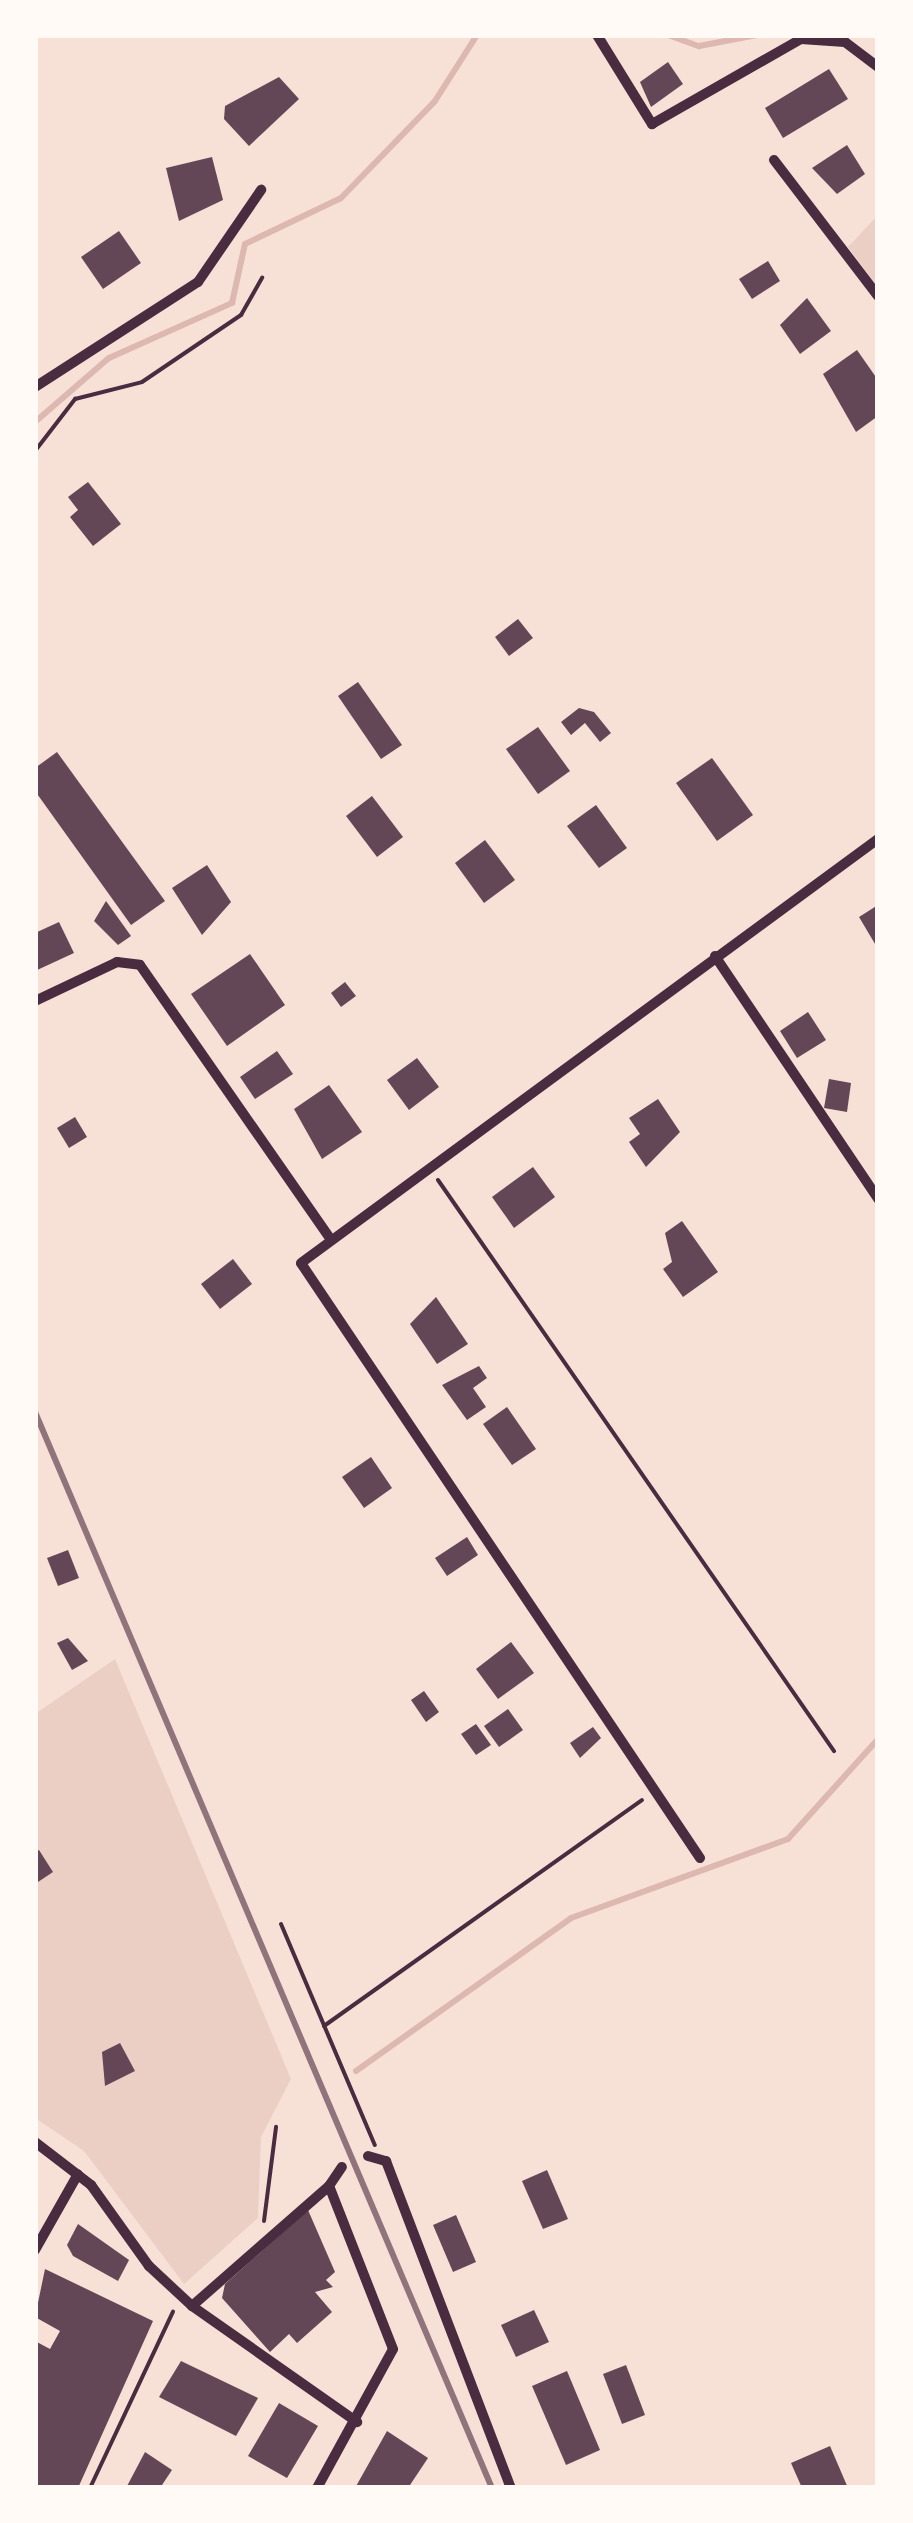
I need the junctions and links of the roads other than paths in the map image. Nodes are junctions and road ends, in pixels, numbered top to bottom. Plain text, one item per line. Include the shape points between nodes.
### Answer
1 (597, 35) edge
2 (878, 67) edge
3 (774, 160) dead end
4 (261, 190) dead end
5 (878, 296) edge
6 (35, 387) edge
7 (878, 838) edge
8 (714, 956) junction
9 (35, 1000) edge
10 (878, 1199) edge
11 (330, 1238) junction
12 (700, 1858) dead end
13 (35, 2142) edge
14 (372, 2155) road end
15 (342, 2168) dead end
16 (78, 2174) junction
17 (329, 2186) junction
18 (35, 2250) edge
19 (192, 2306) junction
20 (357, 2422) junction
21 (317, 2488) edge
22 (511, 2488) edge

1 - 2 street via 652,124 801,39 845,42
3 - 5 street
4 - 6 street via 198,282
7 - 8 street
8 - 10 street
8 - 11 street
9 - 11 street via 117,962 140,965
11 - 12 street via 307,1253 303,1276
13 - 16 street
14 - 22 street via 404,2203
15 - 17 street
16 - 18 street
16 - 19 street
17 - 19 street
17 - 20 street via 393,2342 387,2372
19 - 20 street
20 - 21 street

